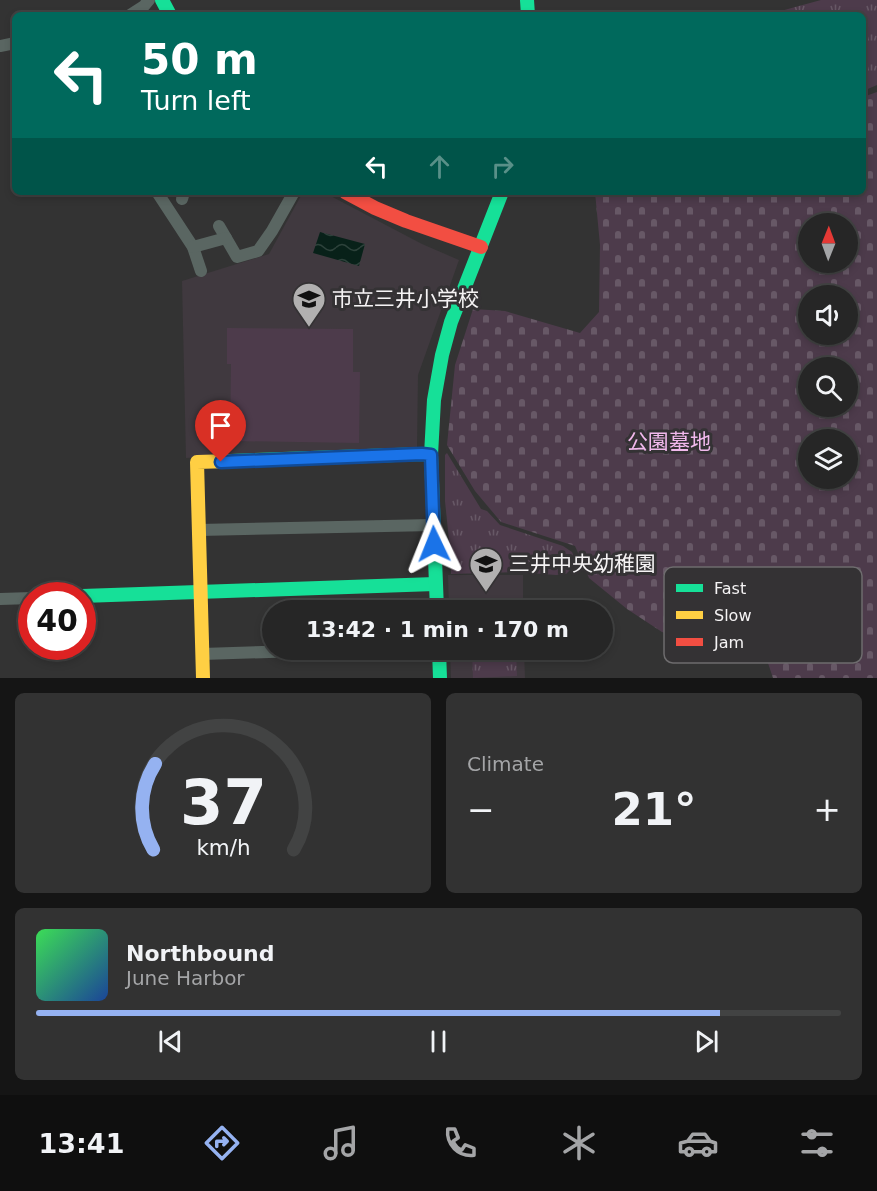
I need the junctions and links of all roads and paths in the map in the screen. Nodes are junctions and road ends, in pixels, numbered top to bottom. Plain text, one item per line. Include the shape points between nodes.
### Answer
1 (149, 0) edge
2 (135, 12) edge
3 (159, 195) edge
4 (292, 195) edge
5 (350, 195) edge
6 (501, 195) edge
7 (219, 226) dead end
8 (226, 237) junction
9 (193, 247) junction
10 (481, 247) junction
11 (201, 271) dead end
12 (431, 455) junction
13 (434, 525) junction
14 (199, 530) junction
15 (435, 584) junction
16 (200, 593) junction
17 (96, 596) edge
18 (18, 598) edge
19 (0, 599) edge
20 (436, 600) edge
21 (262, 652) edge
22 (202, 654) junction
23 (439, 660) edge
24 (203, 678) edge
25 (440, 678) edge

1 - 2 street
3 - 9 street
4 - 8 street via 258,251 237,257
5 - 10 street
6 - 10 street
7 - 8 street
8 - 9 street
9 - 11 street
10 - 12 street via 442,355 434,400
12 - 13 street
12 - 14 street via 198,462
13 - 14 street
13 - 15 street
14 - 16 street
15 - 16 street
15 - 20 street
16 - 17 street
16 - 22 street
18 - 19 street
21 - 22 street
22 - 24 street
23 - 25 street

